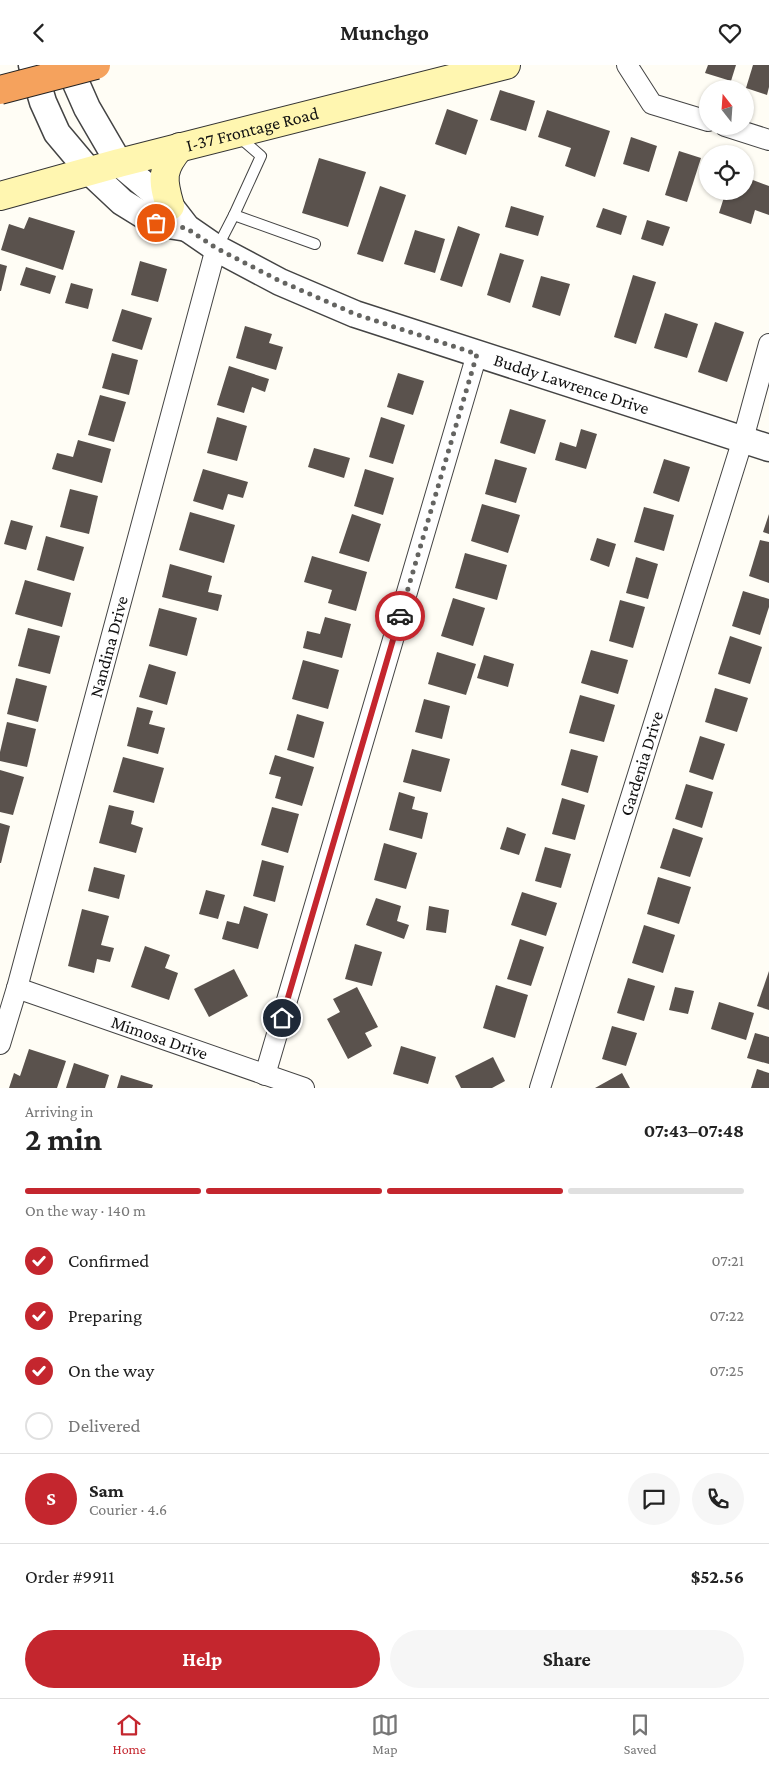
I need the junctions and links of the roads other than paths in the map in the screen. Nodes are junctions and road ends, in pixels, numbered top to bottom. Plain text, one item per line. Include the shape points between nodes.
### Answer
1 (32, 65) edge
2 (68, 65) edge
3 (96, 65) edge
4 (506, 65) edge
5 (627, 65) edge
6 (0, 90) edge
7 (699, 118) edge
8 (236, 134) junction
9 (753, 135) edge
10 (769, 140) edge
11 (180, 147) junction
12 (119, 163) junction
13 (89, 171) junction
14 (0, 195) edge
15 (170, 206) junction
16 (234, 215) junction
17 (186, 228) junction
18 (315, 244) dead end
19 (216, 248) junction
20 (769, 344) edge
21 (477, 354) junction
22 (743, 439) junction
23 (769, 448) edge
24 (17, 989) junction
25 (0, 1044) edge
26 (265, 1075) junction
27 (304, 1088) edge
28 (540, 1088) edge

1 - 13 street, Buddy Lawrence Drive via 57,133
2 - 12 street, Buddy Lawrence Drive via 87,109
3 - 6 highway, bridge
4 - 8 main road, I-37 Frontage Road
5 - 7 street via 652,104
8 - 11 main road, I-37 Frontage Road
8 - 16 lane via 261,156
9 - 10 street
11 - 12 main road, I-37 Frontage Road
11 - 15 main road via 169,160 165,175 164,186
12 - 13 main road, I-37 Frontage Road
12 - 15 street, Buddy Lawrence Drive
13 - 14 main road, I-37 Frontage Road
13 - 17 street, Buddy Lawrence Drive via 122,201 156,223
15 - 17 street, Buddy Lawrence Drive
16 - 18 lane
16 - 19 lane
17 - 19 street, Buddy Lawrence Drive
19 - 21 street, Buddy Lawrence Drive via 355,314
19 - 24 street, Nandina Drive
20 - 22 street, Gardenia Drive
21 - 22 street, Buddy Lawrence Drive
21 - 26 street
22 - 23 street, Buddy Lawrence Drive
22 - 28 street, Gardenia Drive
24 - 25 street, Nandina Drive
24 - 26 street, Mimosa Drive
26 - 27 street, Mimosa Drive

